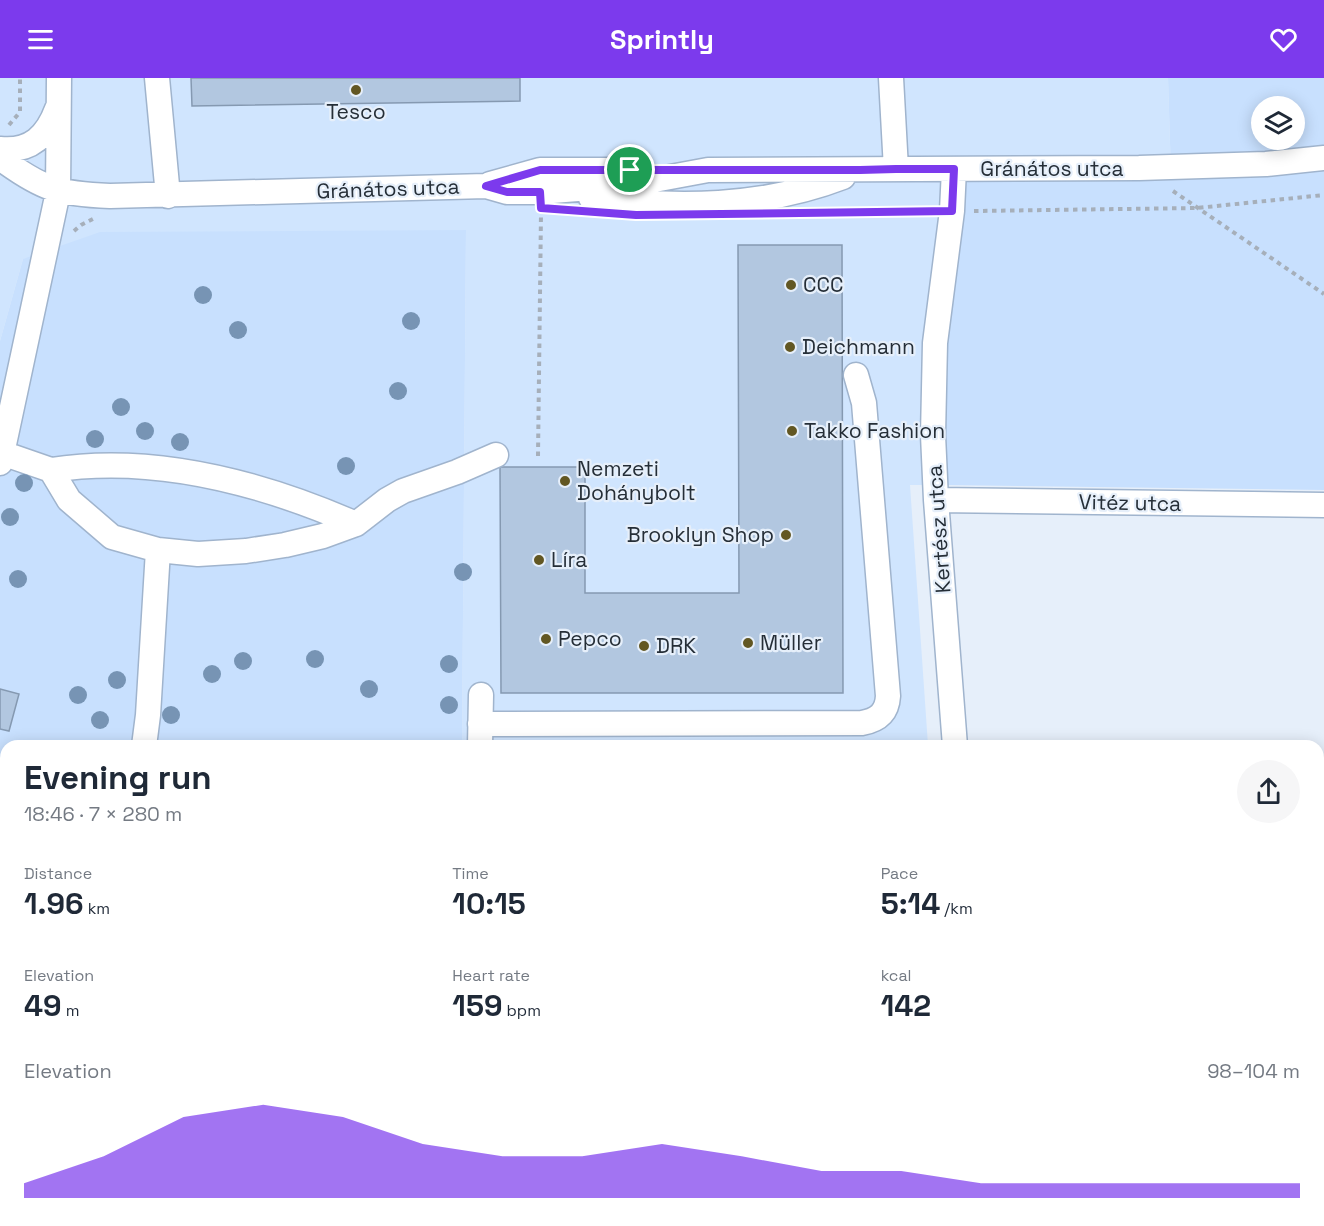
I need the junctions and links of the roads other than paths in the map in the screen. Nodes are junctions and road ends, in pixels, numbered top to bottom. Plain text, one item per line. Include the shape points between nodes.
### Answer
1 (59, 78) edge
2 (157, 78) edge
3 (891, 78) edge
4 (59, 104) junction
5 (2, 141) edge
6 (0, 158) edge
7 (1324, 158) edge
8 (896, 169) junction
9 (954, 169) junction
10 (708, 170) junction
11 (860, 170) junction
12 (486, 186) junction
13 (58, 192) junction
14 (540, 192) junction
15 (168, 196) junction
16 (856, 375) dead end
17 (7, 387) edge
18 (495, 455) dead end
19 (1, 458) edge
20 (51, 470) junction
21 (936, 500) junction
22 (1324, 505) edge
23 (356, 524) junction
24 (159, 550) junction
25 (481, 695) dead end
26 (480, 735) edge
27 (145, 740) edge
28 (955, 740) edge

1 - 4 street
2 - 15 street
3 - 8 street
4 - 5 street via 51,124 34,142 20,149
4 - 13 street
6 - 13 street, Gránátos utca via 28,179
7 - 9 street, Gránátos utca via 1139,168
8 - 9 street, Gránátos utca
8 - 11 street, Gránátos utca
9 - 21 street, Kertész utca via 935,343
10 - 11 street, Gránátos utca
10 - 12 street via 540,170
10 - 14 street, Gránátos utca via 627,185
11 - 14 street via 822,185 750,201 634,203
12 - 14 street, Gránátos utca via 507,192
12 - 15 street, Gránátos utca
13 - 15 street, Gránátos utca
13 - 17 street
16 - 26 street via 864,403 888,696 886,708 878,718 862,723
17 - 19 street
18 - 23 street via 403,491
19 - 20 street
20 - 23 street via 121,465 191,472 287,498
20 - 24 street via 69,500 112,537
21 - 22 street, Vitéz utca
21 - 28 street, Kertész utca
23 - 24 street via 314,538 246,550 198,554
24 - 27 street
25 - 26 street

